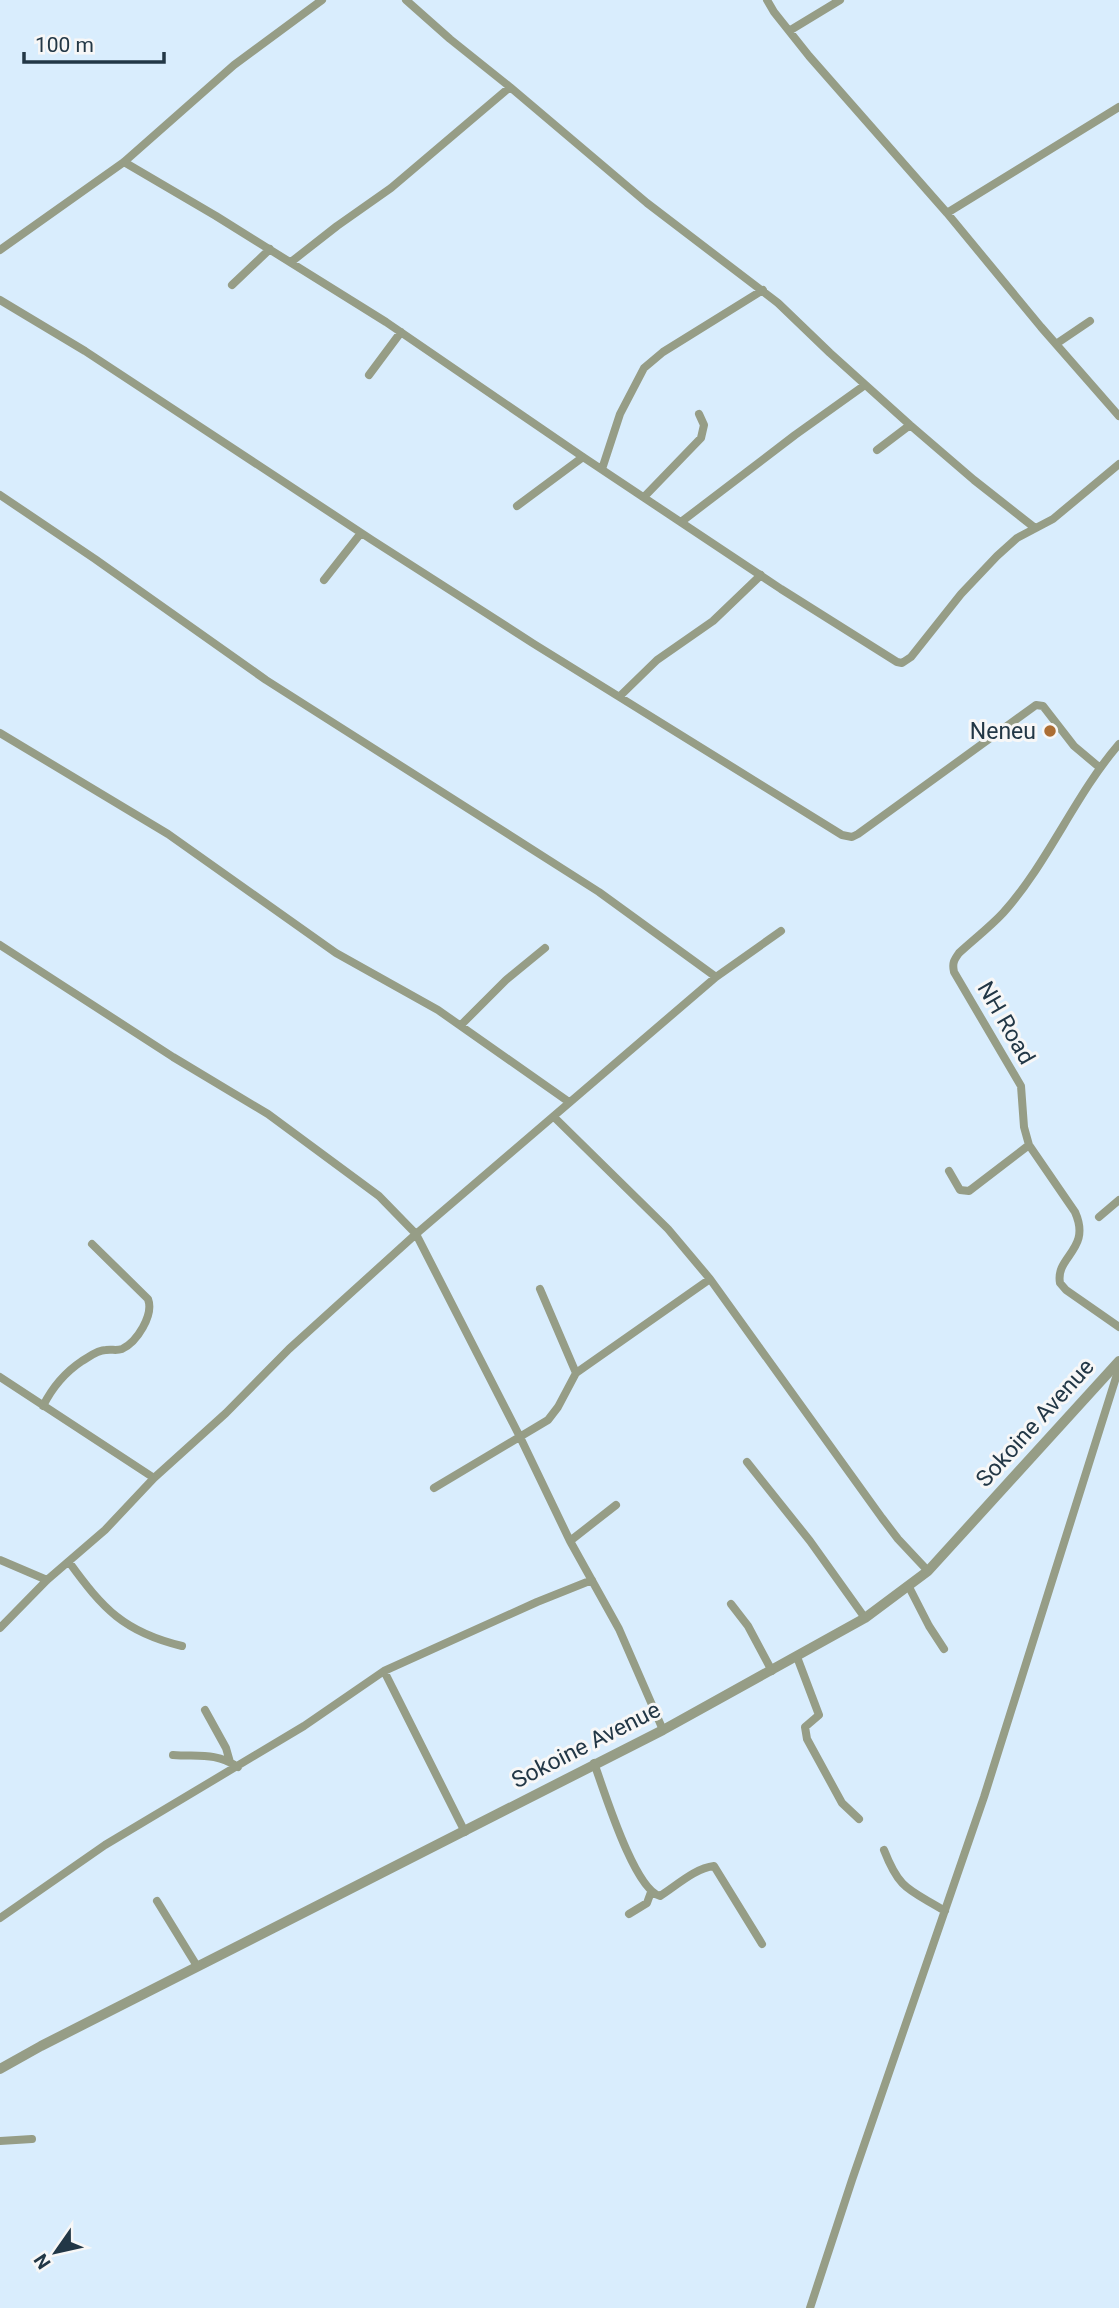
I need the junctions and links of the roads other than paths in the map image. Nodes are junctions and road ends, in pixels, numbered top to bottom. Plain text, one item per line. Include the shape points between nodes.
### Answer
1 (322, 0) edge
2 (406, 0) edge
3 (767, 0) edge
4 (840, 0) edge
5 (789, 31) junction
6 (510, 87) junction
7 (1119, 107) edge
8 (124, 162) junction
9 (947, 213) junction
10 (270, 249) junction
11 (0, 250) edge
12 (291, 262) junction
13 (232, 285) dead end
14 (762, 290) junction
15 (0, 300) edge
16 (1090, 321) dead end
17 (401, 332) junction
18 (1056, 344) junction
19 (369, 375) dead end
20 (865, 385) junction
21 (699, 414) dead end
22 (1119, 416) edge
23 (910, 425) junction
24 (877, 450) dead end
25 (583, 457) junction
26 (1119, 464) edge
27 (602, 469) junction
28 (0, 495) edge
29 (644, 497) junction
30 (517, 506) dead end
31 (681, 522) junction
32 (1035, 528) junction
33 (361, 533) junction
34 (761, 575) junction
35 (324, 580) dead end
36 (620, 696) junction
37 (0, 733) edge
38 (1119, 744) edge
39 (1099, 767) junction
40 (781, 931) dead end
41 (0, 945) edge
42 (545, 948) dead end
43 (716, 977) junction
44 (461, 1025) junction
45 (569, 1102) junction
46 (554, 1117) junction
47 (1029, 1146) junction
48 (949, 1171) dead end
49 (1119, 1200) edge
50 (1099, 1217) dead end
51 (416, 1234) junction
52 (92, 1244) dead end
53 (710, 1279) junction
54 (540, 1289) dead end
55 (1119, 1327) edge
56 (1119, 1362) edge
57 (1119, 1368) edge
58 (576, 1373) junction
59 (0, 1377) edge
60 (43, 1406) junction
61 (520, 1437) junction
62 (747, 1462) dead end
63 (155, 1478) junction
64 (434, 1488) dead end
65 (616, 1505) dead end
66 (569, 1541) junction
67 (0, 1560) edge
68 (69, 1562) junction
69 (928, 1571) junction
70 (47, 1580) junction
71 (592, 1580) junction
72 (909, 1587) junction
73 (731, 1604) dead end
74 (865, 1618) junction
75 (0, 1628) edge
76 (182, 1646) dead end
77 (944, 1649) dead end
78 (797, 1657) junction
79 (384, 1671) junction
80 (772, 1671) junction
81 (205, 1710) dead end
82 (663, 1730) junction
83 (173, 1755) dead end
84 (594, 1763) junction
85 (234, 1764) junction
86 (859, 1819) dead end
87 (465, 1832) junction
88 (884, 1850) dead end
89 (651, 1892) junction
90 (157, 1901) dead end
91 (945, 1910) junction
92 (629, 1914) dead end
93 (0, 1918) edge
94 (762, 1944) dead end
95 (197, 1966) junction
96 (0, 2069) edge
97 (32, 2139) dead end
98 (0, 2141) edge
99 (810, 2308) edge

1 - 8 street via 233,65
2 - 6 street
3 - 5 street
4 - 5 street
5 - 9 street
6 - 12 street via 391,188
6 - 14 street via 648,203
7 - 9 street
8 - 10 street
8 - 11 street
9 - 18 street
10 - 12 street
10 - 13 street
12 - 17 street
14 - 20 street
14 - 27 street via 644,368 620,414
15 - 33 street via 108,365
16 - 18 street
17 - 19 street
17 - 25 street
18 - 22 street
20 - 23 street
20 - 31 street
21 - 29 street via 704,425 701,438
23 - 24 street
23 - 32 street
25 - 27 street
25 - 30 street
26 - 32 street via 1053,519
27 - 29 street
28 - 43 street via 243,665 599,892
29 - 31 street
31 - 34 street
32 - 34 street via 997,556 902,663
33 - 35 street
33 - 36 street
34 - 36 street via 713,621 657,660
36 - 39 street via 852,837 1036,705 1043,706 1074,746
37 - 44 street via 188,847 336,953
38 - 39 street, NH Road
39 - 47 street, NH Road via 1003,913 953,961 954,972 1021,1086
40 - 43 street
41 - 51 street via 268,1114 379,1196
42 - 44 street
43 - 45 street
44 - 45 street
45 - 46 street
46 - 51 street
46 - 53 street via 668,1229
47 - 48 street via 970,1191 960,1190
47 - 55 street, NH Road via 1080,1223 1082,1232 1060,1273 1060,1283
49 - 50 street
51 - 61 street
51 - 63 street
52 - 60 street via 148,1299 148,1314 135,1339 122,1349 98,1352 80,1362 60,1380
53 - 58 street
53 - 69 street via 882,1518
54 - 58 street
56 - 69 street, Sokoine Avenue
57 - 91 street
58 - 61 street via 548,1420
59 - 60 street
60 - 63 street
61 - 64 street
61 - 66 street
62 - 74 street
63 - 68 street
65 - 66 street
66 - 71 street
67 - 70 street
68 - 70 street
68 - 76 street via 106,1609 129,1626
69 - 72 street, Sokoine Avenue
70 - 75 street
71 - 79 street
71 - 82 street
72 - 74 street, Sokoine Avenue
72 - 77 street
73 - 80 street
74 - 78 street, Sokoine Avenue
78 - 80 street, Sokoine Avenue
78 - 86 street via 819,1714 805,1727 807,1739 842,1803
79 - 85 street via 325,1712
79 - 87 street
80 - 82 street, Sokoine Avenue
81 - 85 street
82 - 84 street, Sokoine Avenue
83 - 85 street via 208,1755
84 - 87 street, Sokoine Avenue
84 - 89 street via 624,1843
85 - 93 street
87 - 95 street, Sokoine Avenue
88 - 91 street via 903,1886
89 - 92 street via 647,1903
89 - 94 street via 660,1896 714,1866
90 - 95 street
91 - 99 street
95 - 96 street, Sokoine Avenue
97 - 98 street

